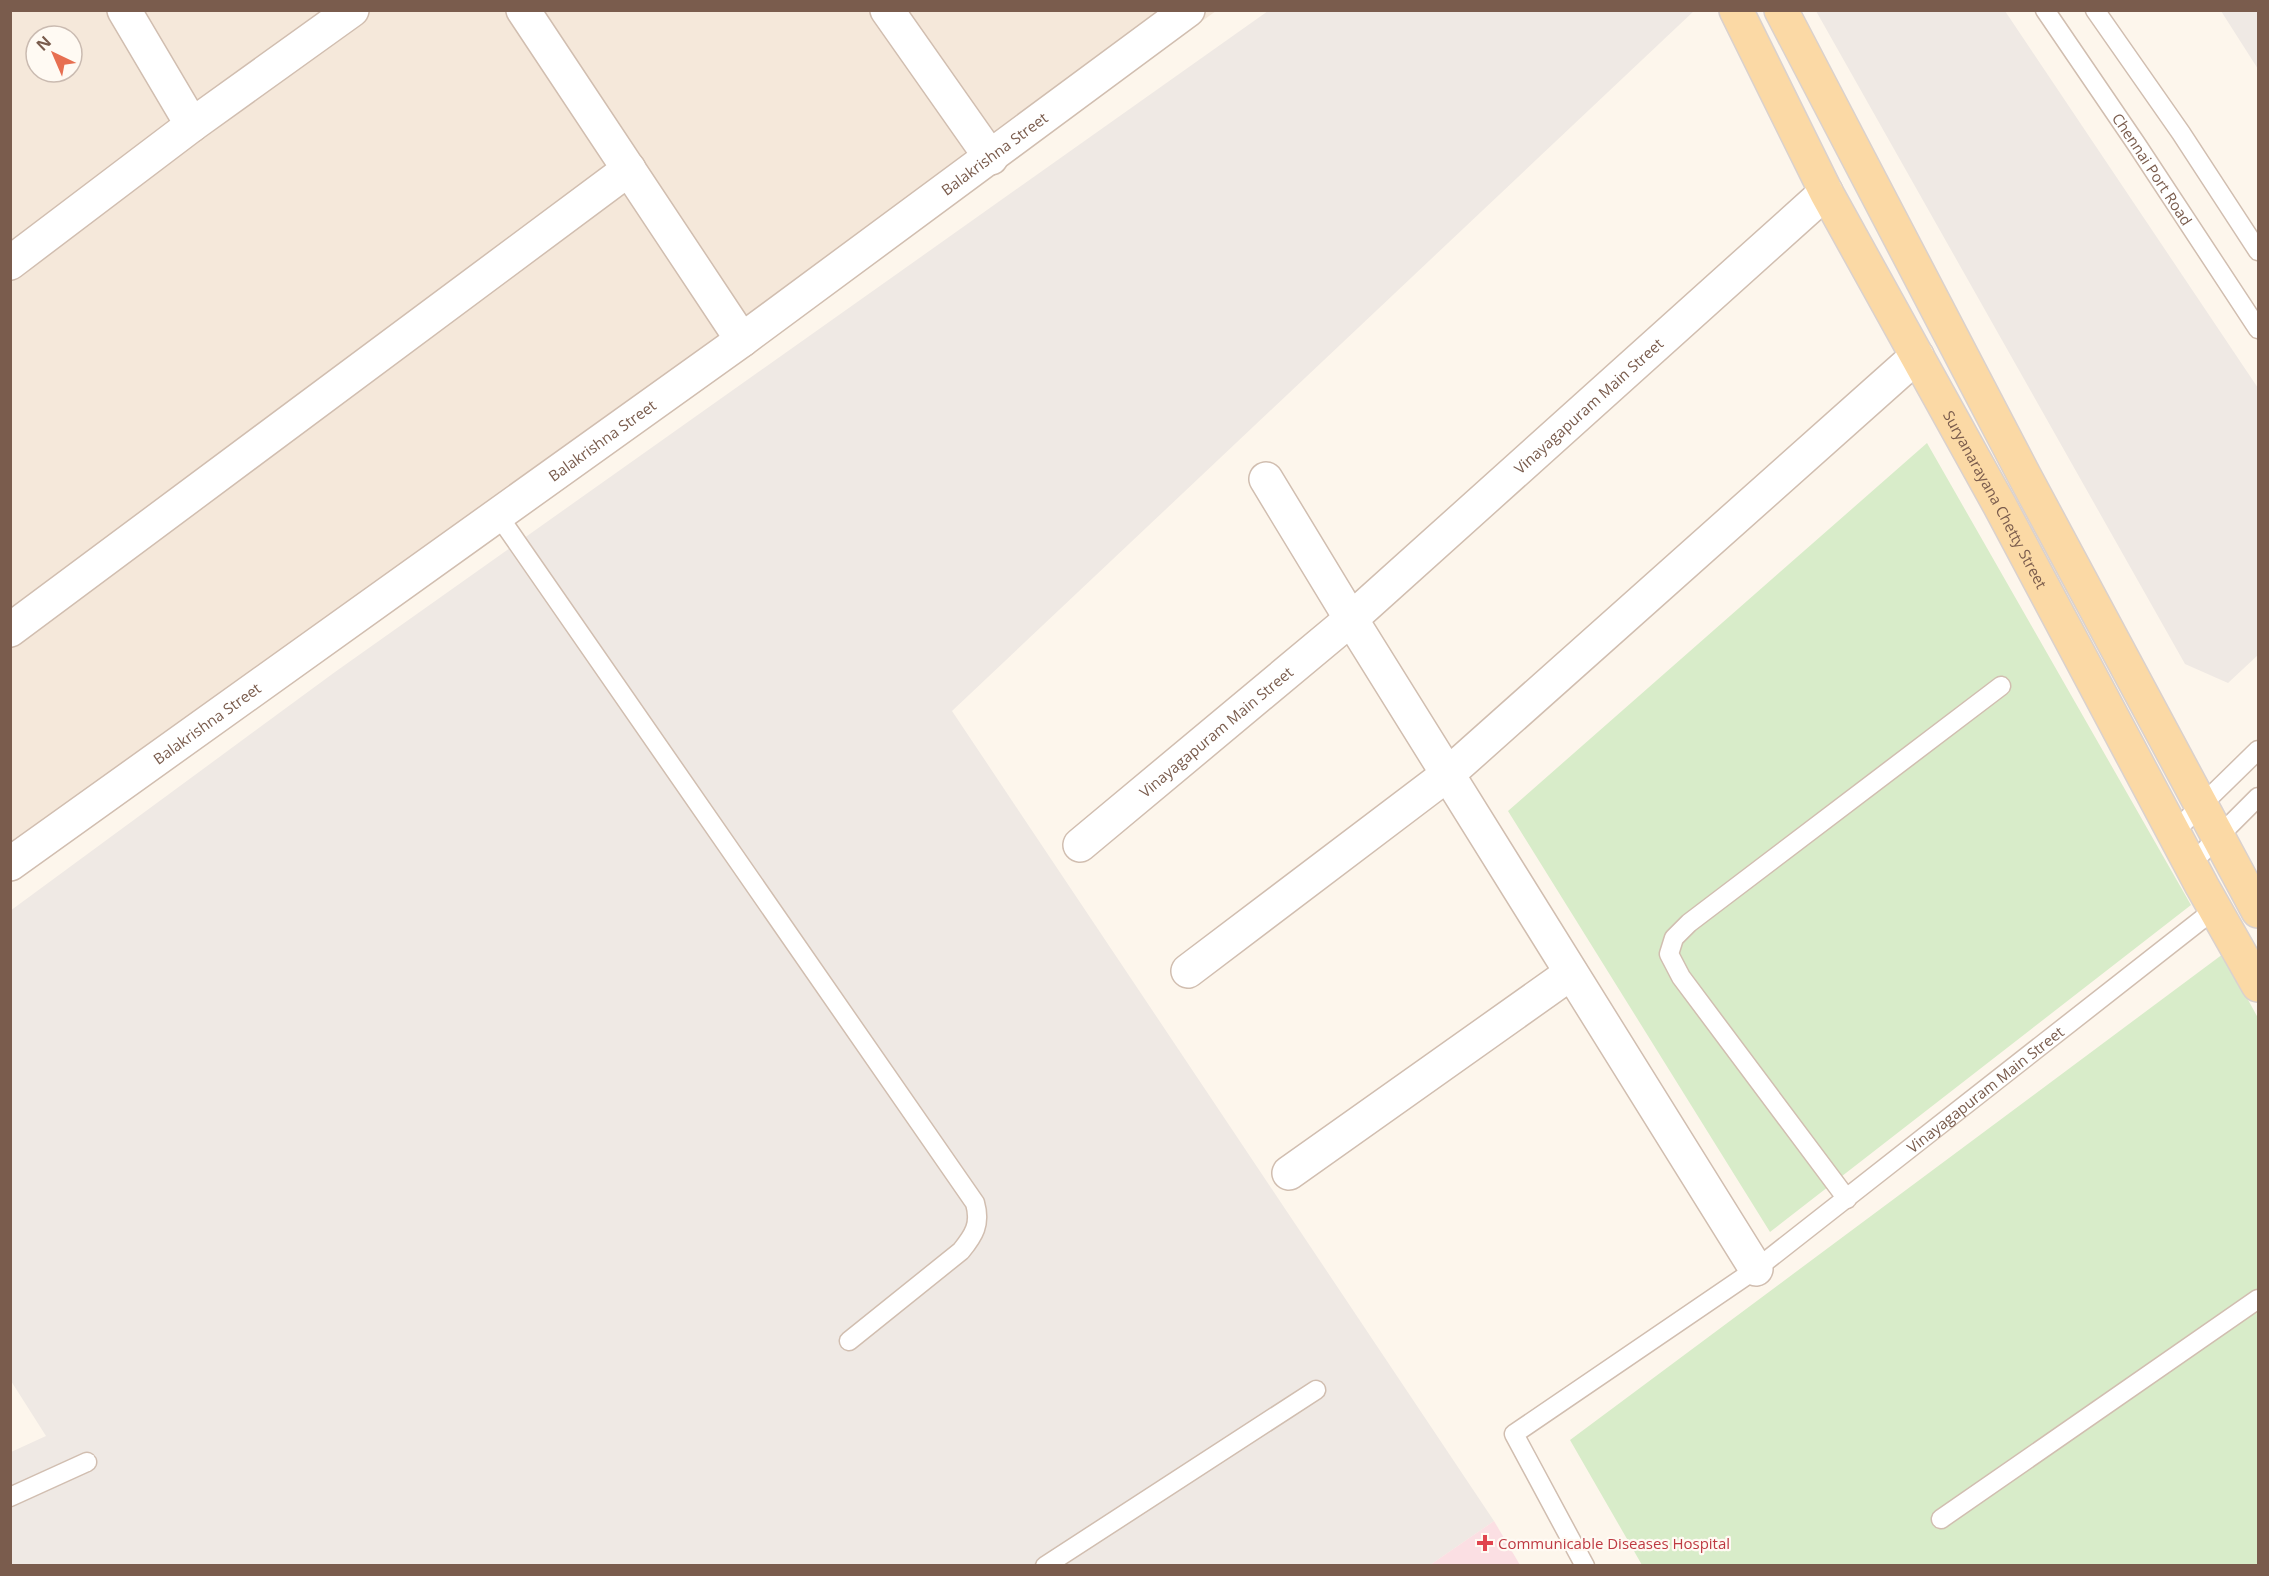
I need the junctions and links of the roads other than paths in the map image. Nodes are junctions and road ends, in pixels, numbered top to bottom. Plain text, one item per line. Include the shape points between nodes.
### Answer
1 (124, 10) edge
2 (523, 10) edge
3 (887, 10) edge
4 (1188, 10) edge
5 (1736, 10) edge
6 (1781, 10) edge
7 (2044, 10) edge
8 (2095, 10) edge
9 (332, 16) edge
10 (192, 125) junction
11 (991, 158) junction
12 (629, 169) junction
13 (1826, 192) junction
14 (2259, 250) edge
15 (10, 263) edge
16 (2259, 329) edge
17 (742, 340) junction
18 (1917, 356) junction
19 (1266, 479) dead end
20 (498, 515) junction
21 (1351, 619) junction
22 (10, 630) edge
23 (2001, 686) dead end
24 (2259, 750) edge
25 (1448, 774) junction
26 (2259, 797) edge
27 (2202, 806) junction
28 (2173, 833) junction
29 (2219, 838) junction
30 (1080, 845) dead end
31 (10, 864) edge
32 (2190, 865) junction
33 (2215, 909) junction
34 (2259, 911) edge
35 (1188, 971) dead end
36 (1571, 973) junction
37 (2259, 985) edge
38 (1289, 1173) dead end
39 (1847, 1199) junction
40 (1756, 1269) junction
41 (2259, 1299) edge
42 (849, 1341) dead end
43 (1316, 1390) dead end
44 (87, 1462) dead end
45 (10, 1497) edge
46 (1941, 1519) dead end
47 (1045, 1566) edge
48 (1585, 1566) edge

1 - 10 street
2 - 12 street
3 - 11 street
4 - 11 street, Balakrishna Street
5 - 13 main road, Suryanarayana Chetty Street
6 - 27 main road
7 - 16 lane, Chennai Port Road
8 - 14 lane
9 - 10 street
10 - 15 street
11 - 17 street, Balakrishna Street
12 - 17 street
12 - 22 street
13 - 18 main road, Suryanarayana Chetty Street
13 - 21 street, Vinayagapuram Main Street
17 - 20 street, Balakrishna Street
18 - 25 street
18 - 28 main road, Suryanarayana Chetty Street
19 - 21 street
20 - 31 street, Balakrishna Street
20 - 42 lane via 975,1203 979,1218 961,1251
21 - 25 street
21 - 30 street, Vinayagapuram Main Street
23 - 39 lane via 1699,916 1674,938 1669,954 1681,977
24 - 27 lane
25 - 35 street
25 - 36 street
26 - 29 lane
27 - 28 lane
27 - 29 main road
28 - 32 main road, Suryanarayana Chetty Street
29 - 32 lane
29 - 34 main road
32 - 33 main road, Suryanarayana Chetty Street
33 - 37 main road, Suryanarayana Chetty Street
33 - 39 lane, Vinayagapuram Main Street
36 - 38 street
36 - 40 street
39 - 40 lane, Vinayagapuram Main Street
40 - 48 lane, Vinayagapuram Main Street via 1514,1434
41 - 46 lane
43 - 47 lane
44 - 45 lane

